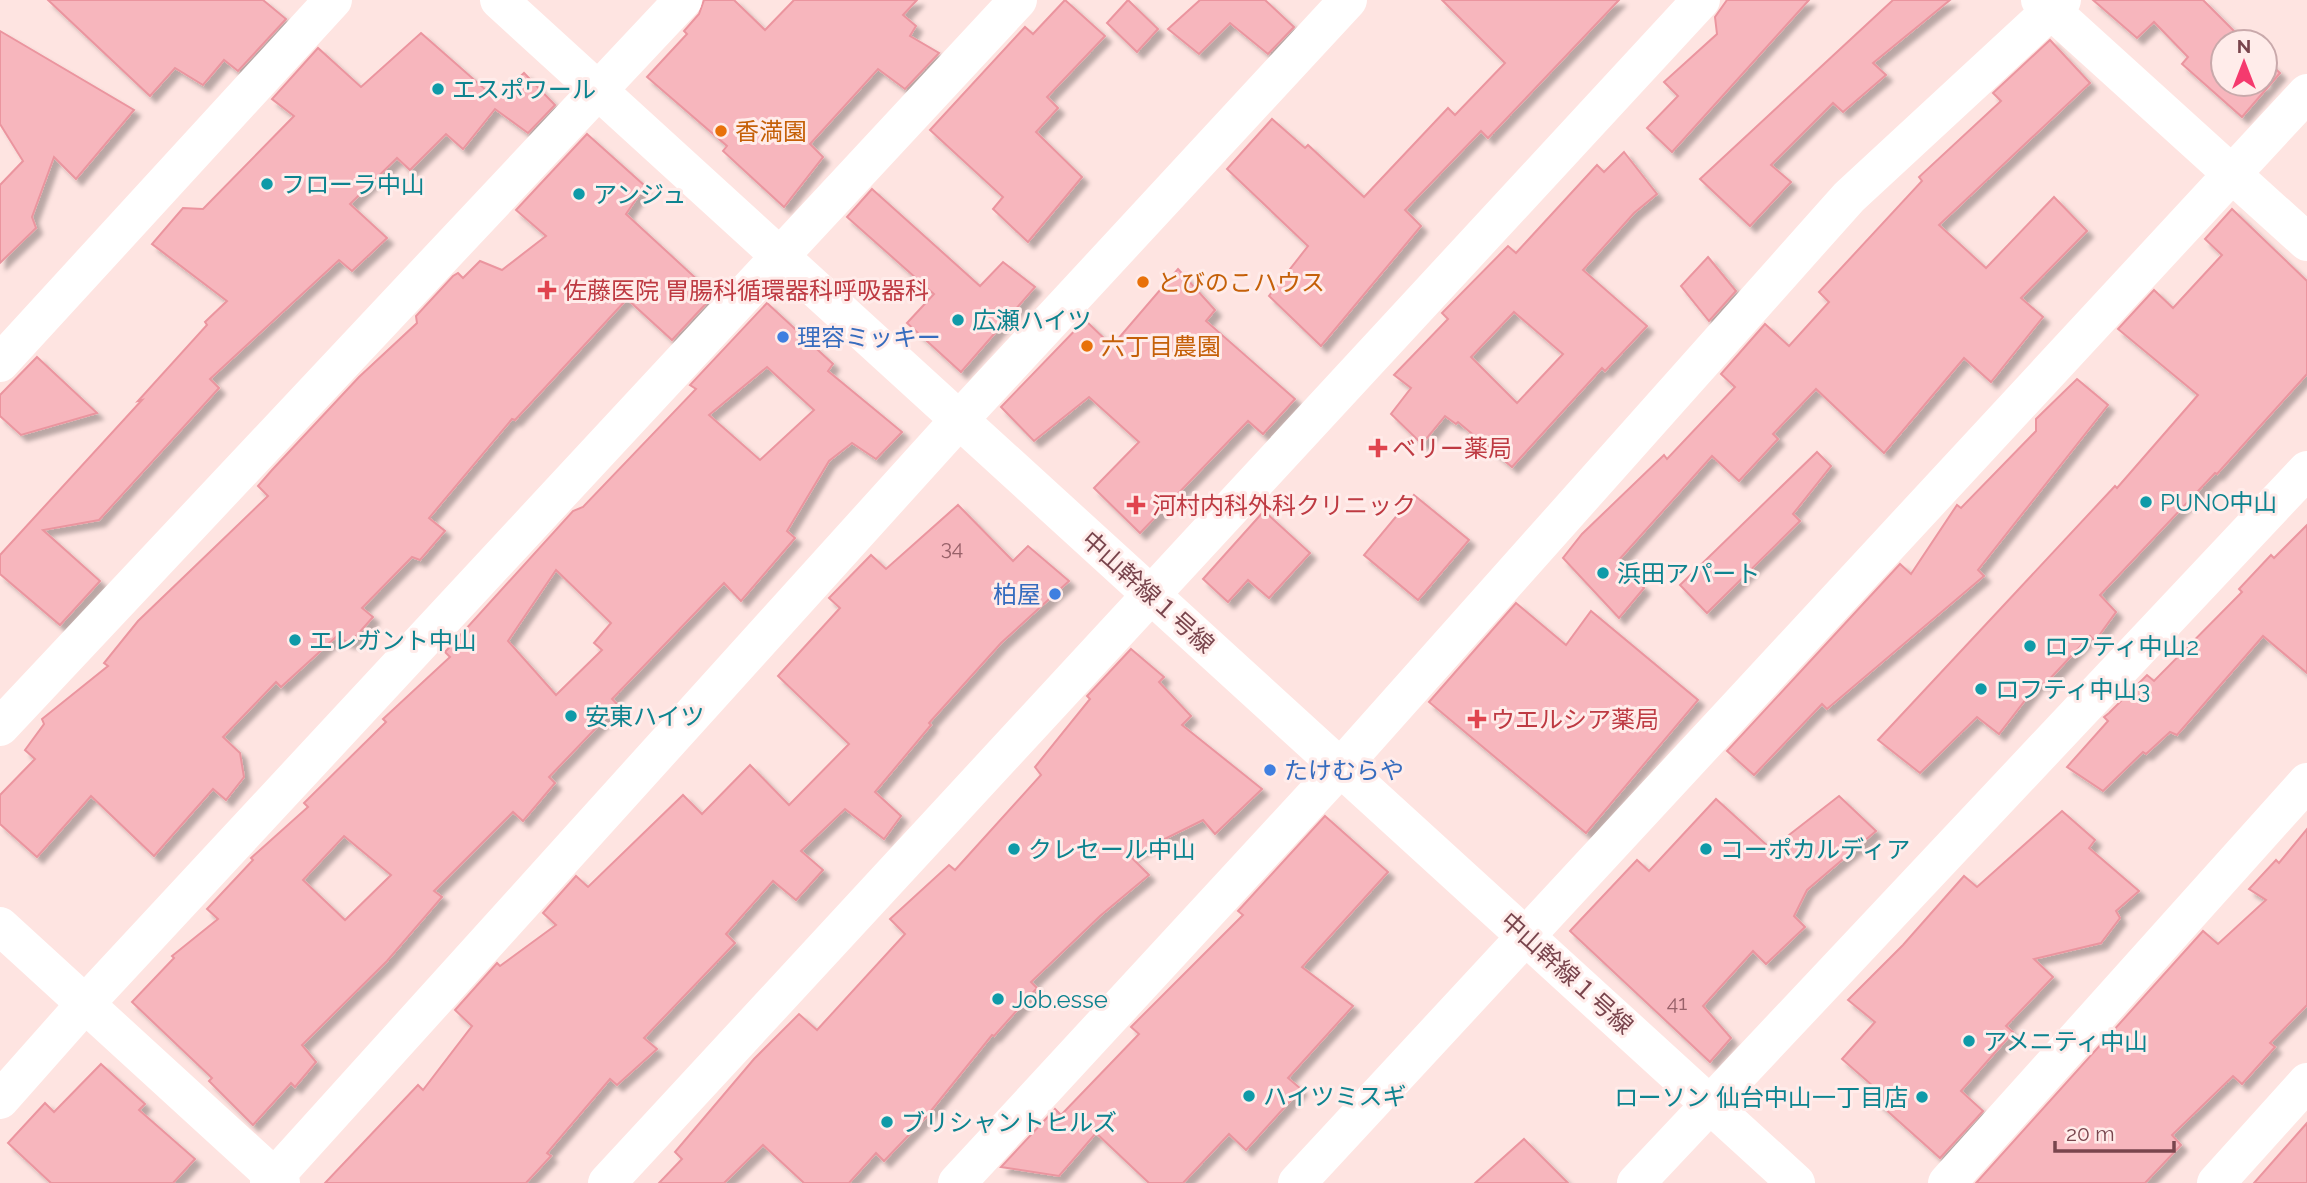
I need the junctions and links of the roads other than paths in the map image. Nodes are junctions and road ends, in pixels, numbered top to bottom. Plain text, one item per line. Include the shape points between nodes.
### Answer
1 (333, 0) edge
2 (499, 0) edge
3 (682, 0) edge
4 (1018, 0) edge
5 (1348, 0) edge
6 (1701, 0) edge
7 (2051, 4) edge
8 (598, 90) junction
9 (2307, 93) edge
10 (2230, 172) junction
11 (2307, 242) edge
12 (780, 257) junction
13 (0, 363) edge
14 (959, 420) junction
15 (2307, 470) edge
16 (1150, 594) junction
17 (0, 727) edge
18 (1341, 767) junction
19 (2307, 782) edge
20 (0, 926) edge
21 (1528, 937) junction
22 (85, 1003) junction
23 (2307, 1082) edge
24 (0, 1100) edge
25 (1709, 1104) junction
26 (275, 1181) edge
27 (607, 1183) edge
28 (957, 1183) edge
29 (1297, 1183) edge
30 (1636, 1183) edge
31 (1796, 1183) edge
32 (1947, 1183) edge
33 (2216, 1183) edge

1 - 13 street
2 - 8 street, 中山幹線１号線
3 - 8 street
4 - 12 street
5 - 14 street
6 - 16 street
7 - 10 street
7 - 18 street via 1849,197
8 - 12 street, 中山幹線１号線
8 - 17 street
9 - 10 street
10 - 11 street
10 - 21 street
12 - 14 street, 中山幹線１号線
12 - 22 street
14 - 16 street, 中山幹線１号線
14 - 26 street
15 - 25 street
16 - 18 street, 中山幹線１号線
16 - 27 street
18 - 21 street, 中山幹線１号線
18 - 28 street
19 - 32 street
20 - 22 street
21 - 25 street, 中山幹線１号線
21 - 29 street
22 - 24 street
22 - 26 street
23 - 33 street
25 - 30 street
25 - 31 street, 中山幹線１号線

